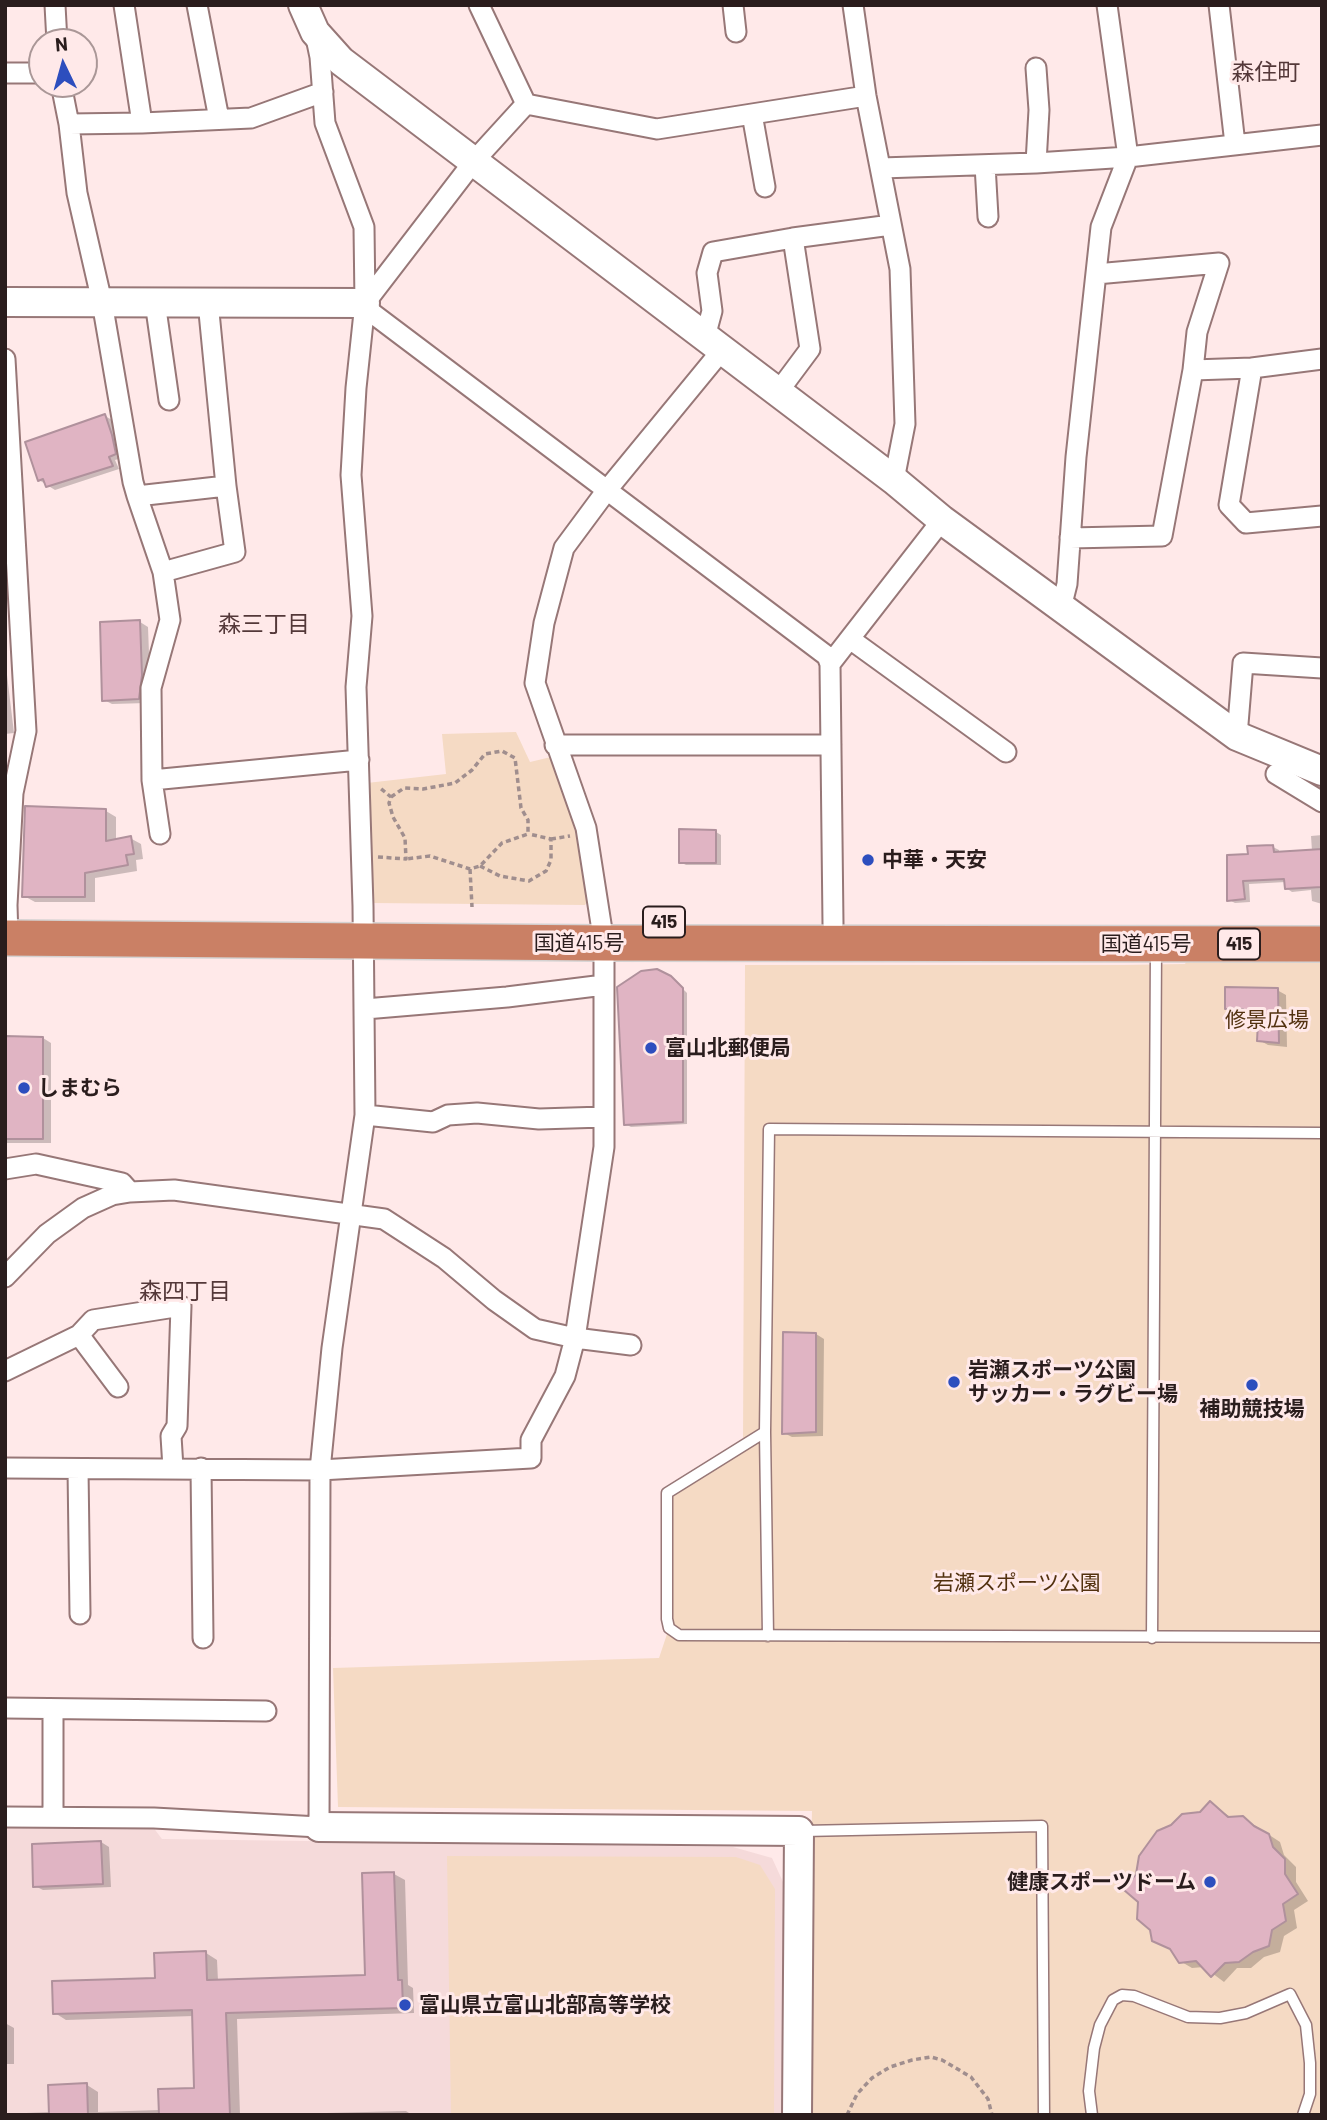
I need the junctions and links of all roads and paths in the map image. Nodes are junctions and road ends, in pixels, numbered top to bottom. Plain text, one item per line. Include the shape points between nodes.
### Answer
1 (55, 5) edge
2 (124, 5) edge
3 (197, 5) edge
4 (303, 5) edge
5 (479, 5) edge
6 (733, 5) edge
7 (853, 5) edge
8 (1107, 5) edge
9 (1219, 5) edge
10 (56, 28) edge
11 (315, 32) junction
12 (736, 32) dead end
13 (1036, 68) dead end
14 (28, 73) edge
15 (5, 74) edge
16 (323, 92) junction
17 (866, 96) junction
18 (64, 98) edge
19 (526, 104) junction
20 (751, 114) junction
21 (219, 119) junction
22 (142, 123) junction
23 (69, 124) junction
24 (1322, 135) edge
25 (1235, 144) junction
26 (1128, 157) junction
27 (474, 161) junction
28 (1035, 163) junction
29 (985, 165) junction
30 (881, 168) junction
31 (765, 187) dead end
32 (988, 217) dead end
33 (891, 225) junction
34 (793, 238) junction
35 (1096, 274) junction
36 (5, 302) edge
37 (102, 302) junction
38 (155, 302) junction
39 (208, 302) junction
40 (365, 303) junction
41 (713, 344) junction
42 (5, 359) edge
43 (1322, 359) edge
44 (1252, 368) junction
45 (1193, 370) junction
46 (778, 392) junction
47 (169, 400) dead end
48 (894, 481) junction
49 (226, 486) junction
50 (607, 490) junction
51 (137, 496) junction
52 (1322, 516) edge
53 (942, 520) junction
54 (1070, 538) junction
55 (163, 572) junction
56 (1061, 608) junction
57 (850, 639) junction
58 (830, 664) junction
59 (1322, 668) edge
60 (1237, 736) junction
61 (555, 745) junction
62 (831, 745) junction
63 (1006, 752) dead end
64 (359, 760) junction
65 (1322, 771) edge
66 (1276, 774) dead end
67 (152, 780) junction
68 (360, 786) junction
69 (391, 796) junction
70 (1322, 802) edge
71 (160, 834) dead end
72 (528, 834) junction
73 (362, 859) junction
74 (406, 859) junction
75 (480, 866) junction
76 (470, 869) junction
77 (472, 907) dead end
78 (833, 924) junction
79 (1322, 926) edge
80 (7, 929) edge
81 (363, 931) junction
82 (603, 932) junction
83 (1156, 944) junction
84 (1322, 944) edge
85 (604, 985) junction
86 (365, 1009) junction
87 (365, 1115) junction
88 (604, 1117) junction
89 (1157, 1130) junction
90 (1322, 1133) edge
91 (5, 1169) edge
92 (130, 1192) junction
93 (353, 1214) junction
94 (5, 1277) edge
95 (79, 1335) junction
96 (575, 1338) junction
97 (631, 1345) dead end
98 (5, 1371) edge
99 (118, 1387) dead end
100 (765, 1432) junction
101 (5, 1468) edge
102 (173, 1468) junction
103 (201, 1468) junction
104 (78, 1469) junction
105 (320, 1470) junction
106 (80, 1614) dead end
107 (768, 1636) junction
108 (1322, 1637) edge
109 (203, 1638) dead end
110 (1152, 1638) junction
111 (5, 1708) edge
112 (53, 1709) junction
113 (266, 1711) dead end
114 (5, 1817) edge
115 (53, 1817) junction
116 (319, 1827) junction
117 (799, 1830) junction
118 (797, 2115) edge
119 (847, 2115) edge
120 (992, 2115) edge
121 (1044, 2115) edge
122 (1092, 2115) edge
123 (1303, 2115) edge

1 - 10 street
2 - 22 street
3 - 21 street
4 - 11 street
5 - 19 street
6 - 12 street
7 - 17 street
8 - 26 street
9 - 25 street
11 - 16 street
11 - 27 street via 341,61
13 - 28 street
14 - 15 street
16 - 21 street via 251,118
16 - 40 street via 325,123 364,227
17 - 20 street
17 - 30 street
18 - 23 street
19 - 20 street via 657,129
19 - 27 street
20 - 31 street
21 - 22 street
22 - 23 street
23 - 37 street via 77,193
24 - 25 street
25 - 26 street
26 - 28 street
26 - 35 street via 1101,227
27 - 40 street
27 - 41 street
28 - 29 street
29 - 30 street
29 - 32 street
30 - 33 street
33 - 34 street
33 - 48 street via 900,269 905,424
34 - 41 street via 713,252 707,273
34 - 46 street via 810,349
35 - 45 street via 1219,263 1197,332
35 - 54 street
36 - 37 street
37 - 38 street
37 - 51 street
38 - 39 street
38 - 47 street
39 - 40 street
39 - 49 street
40 - 50 street via 372,313
40 - 64 street via 351,475 362,616 356,687
41 - 46 street
41 - 50 street
42 - 80 street via 26,731 13,793
43 - 44 street
44 - 45 street
44 - 52 street via 1229,505 1245,523
45 - 54 street via 1162,536
46 - 48 street
48 - 53 street
49 - 51 street
49 - 55 street via 235,552
50 - 58 street via 827,656
50 - 61 street via 564,548 544,623 535,683
51 - 55 street
53 - 56 street
53 - 57 street
54 - 56 street
55 - 67 street via 170,620 151,688
56 - 60 street
57 - 58 street
57 - 63 street
58 - 62 street
59 - 60 street via 1243,663
60 - 65 street
61 - 62 street
61 - 82 street via 586,828
62 - 78 street
64 - 67 street
64 - 68 street
66 - 70 street
67 - 71 street
68 - 69 path via 375,785
68 - 73 street
69 - 72 path via 404,788 455,783 485,754 502,751 515,758
69 - 74 path via 393,817 405,838
72 - 75 path via 502,843
72 - 75 path via 551,839 546,871 530,881 500,876
73 - 74 path
73 - 81 street
74 - 76 path via 430,856
75 - 76 path
76 - 77 path
78 - 79 highway, 国道415号 / 415
78 - 82 highway, 国道415号 / 415
80 - 81 highway, 国道415号 / 415
81 - 82 highway, 国道415号 / 415
81 - 86 street
82 - 83 highway, 国道415号 / 415
82 - 85 street
83 - 84 highway, 国道415号 / 415
83 - 89 lane
85 - 86 street
85 - 88 street
86 - 87 street
87 - 88 street via 433,1122 449,1115 477,1113 538,1119
87 - 93 street
88 - 96 street via 604,1147
89 - 90 lane
89 - 100 lane via 769,1129
89 - 110 lane
91 - 92 street via 36,1164 122,1183
92 - 93 street via 174,1190
92 - 94 street via 83,1208 47,1234
93 - 96 street via 384,1219 444,1258 535,1329
93 - 105 street via 332,1348
95 - 98 street
95 - 99 street
95 - 102 street via 93,1320 181,1306
96 - 97 street
96 - 105 street via 565,1377 531,1440 531,1458
100 - 107 lane
100 - 107 lane via 667,1493 667,1619 669,1628 679,1635
101 - 104 street
102 - 103 street
102 - 104 street
103 - 105 street
103 - 109 street
104 - 106 street
105 - 116 street
107 - 110 lane
108 - 110 lane
111 - 112 street
112 - 113 street
112 - 115 street
114 - 115 street
115 - 116 street
116 - 117 street
117 - 118 street
117 - 121 lane via 1042,1826
119 - 120 path via 872,2077 890,2067 931,2057 971,2077 988,2099
122 - 123 lane via 1089,2091 1094,2048 1113,2000 1134,1996 1188,2017 1220,2018 1246,2013 1290,1994 1306,2025 1310,2094

